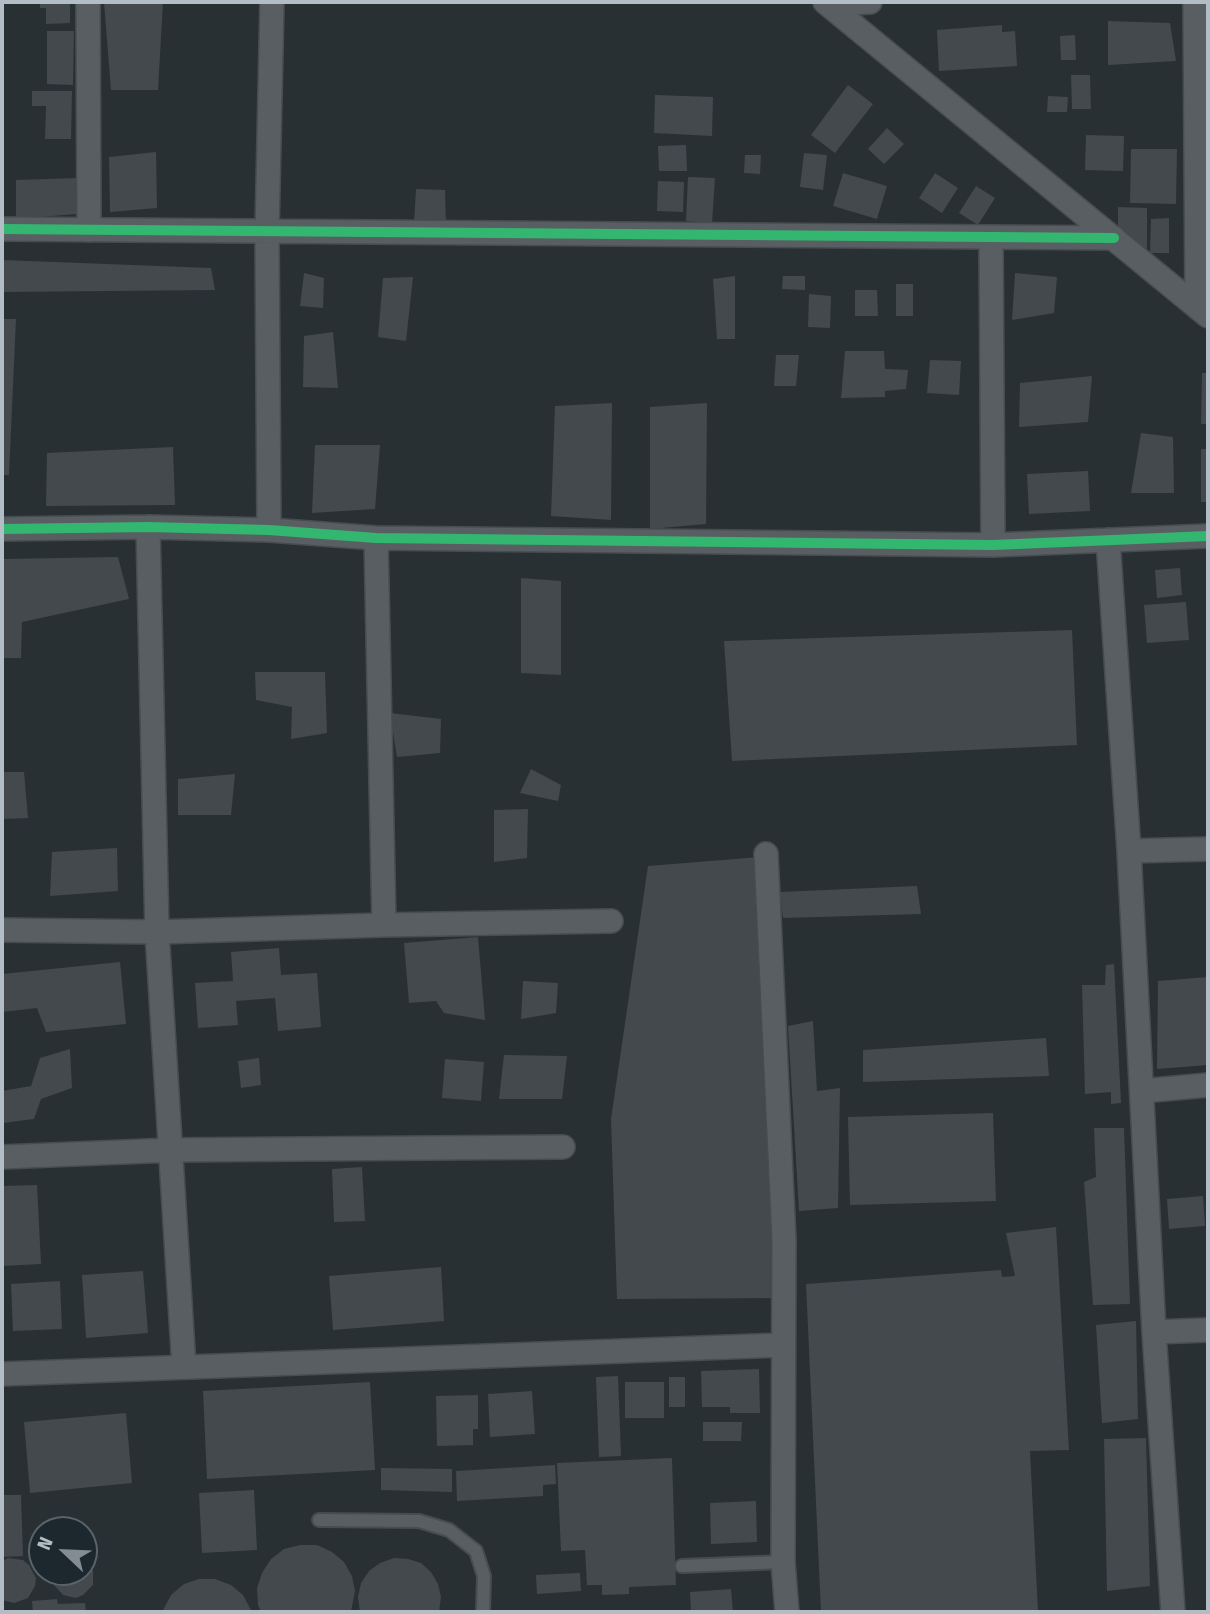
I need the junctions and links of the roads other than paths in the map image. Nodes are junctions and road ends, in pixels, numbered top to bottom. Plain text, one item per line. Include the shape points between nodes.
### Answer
1 (88, 2) edge
2 (272, 2) edge
3 (870, 2) edge
4 (1195, 2) edge
5 (827, 3) edge
6 (2, 229) edge
7 (89, 230) junction
8 (267, 232) junction
9 (1114, 238) junction
10 (992, 239) junction
11 (1203, 312) edge
12 (148, 527) junction
13 (2, 529) edge
14 (269, 530) junction
15 (1208, 536) edge
16 (376, 538) junction
17 (1108, 540) junction
18 (993, 545) junction
19 (1208, 849) edge
20 (1129, 851) junction
21 (766, 854) dead end
22 (611, 921) dead end
23 (384, 925) junction
24 (2, 930) edge
25 (157, 932) junction
26 (1208, 1085) edge
27 (1142, 1091) junction
28 (563, 1147) dead end
29 (172, 1150) junction
30 (2, 1157) edge
31 (1208, 1329) edge
32 (1154, 1332) junction
33 (783, 1345) junction
34 (184, 1367) junction
35 (2, 1374) edge
36 (319, 1520) dead end
37 (783, 1562) junction
38 (682, 1566) dead end
39 (483, 1612) edge
40 (787, 1612) edge
41 (1173, 1612) edge

1 - 7 street
2 - 8 street
3 - 5 street
4 - 11 street
5 - 9 street
6 - 7 street
7 - 8 street
8 - 10 street
8 - 14 street
9 - 10 street
9 - 11 street
10 - 18 street
12 - 13 street
12 - 14 street
12 - 25 street
14 - 16 street
15 - 17 street
16 - 18 street
16 - 23 street
17 - 18 street
17 - 20 street
19 - 20 street
20 - 27 street
21 - 33 street via 783,1240
22 - 23 street
23 - 25 street
24 - 25 street
25 - 29 street
26 - 27 street
27 - 32 street
28 - 29 street
29 - 30 street
29 - 34 street
31 - 32 street
32 - 41 street
33 - 34 street
33 - 37 street
34 - 35 street
36 - 39 lane via 419,1521 449,1530 477,1551 484,1576
37 - 38 lane
37 - 40 street

